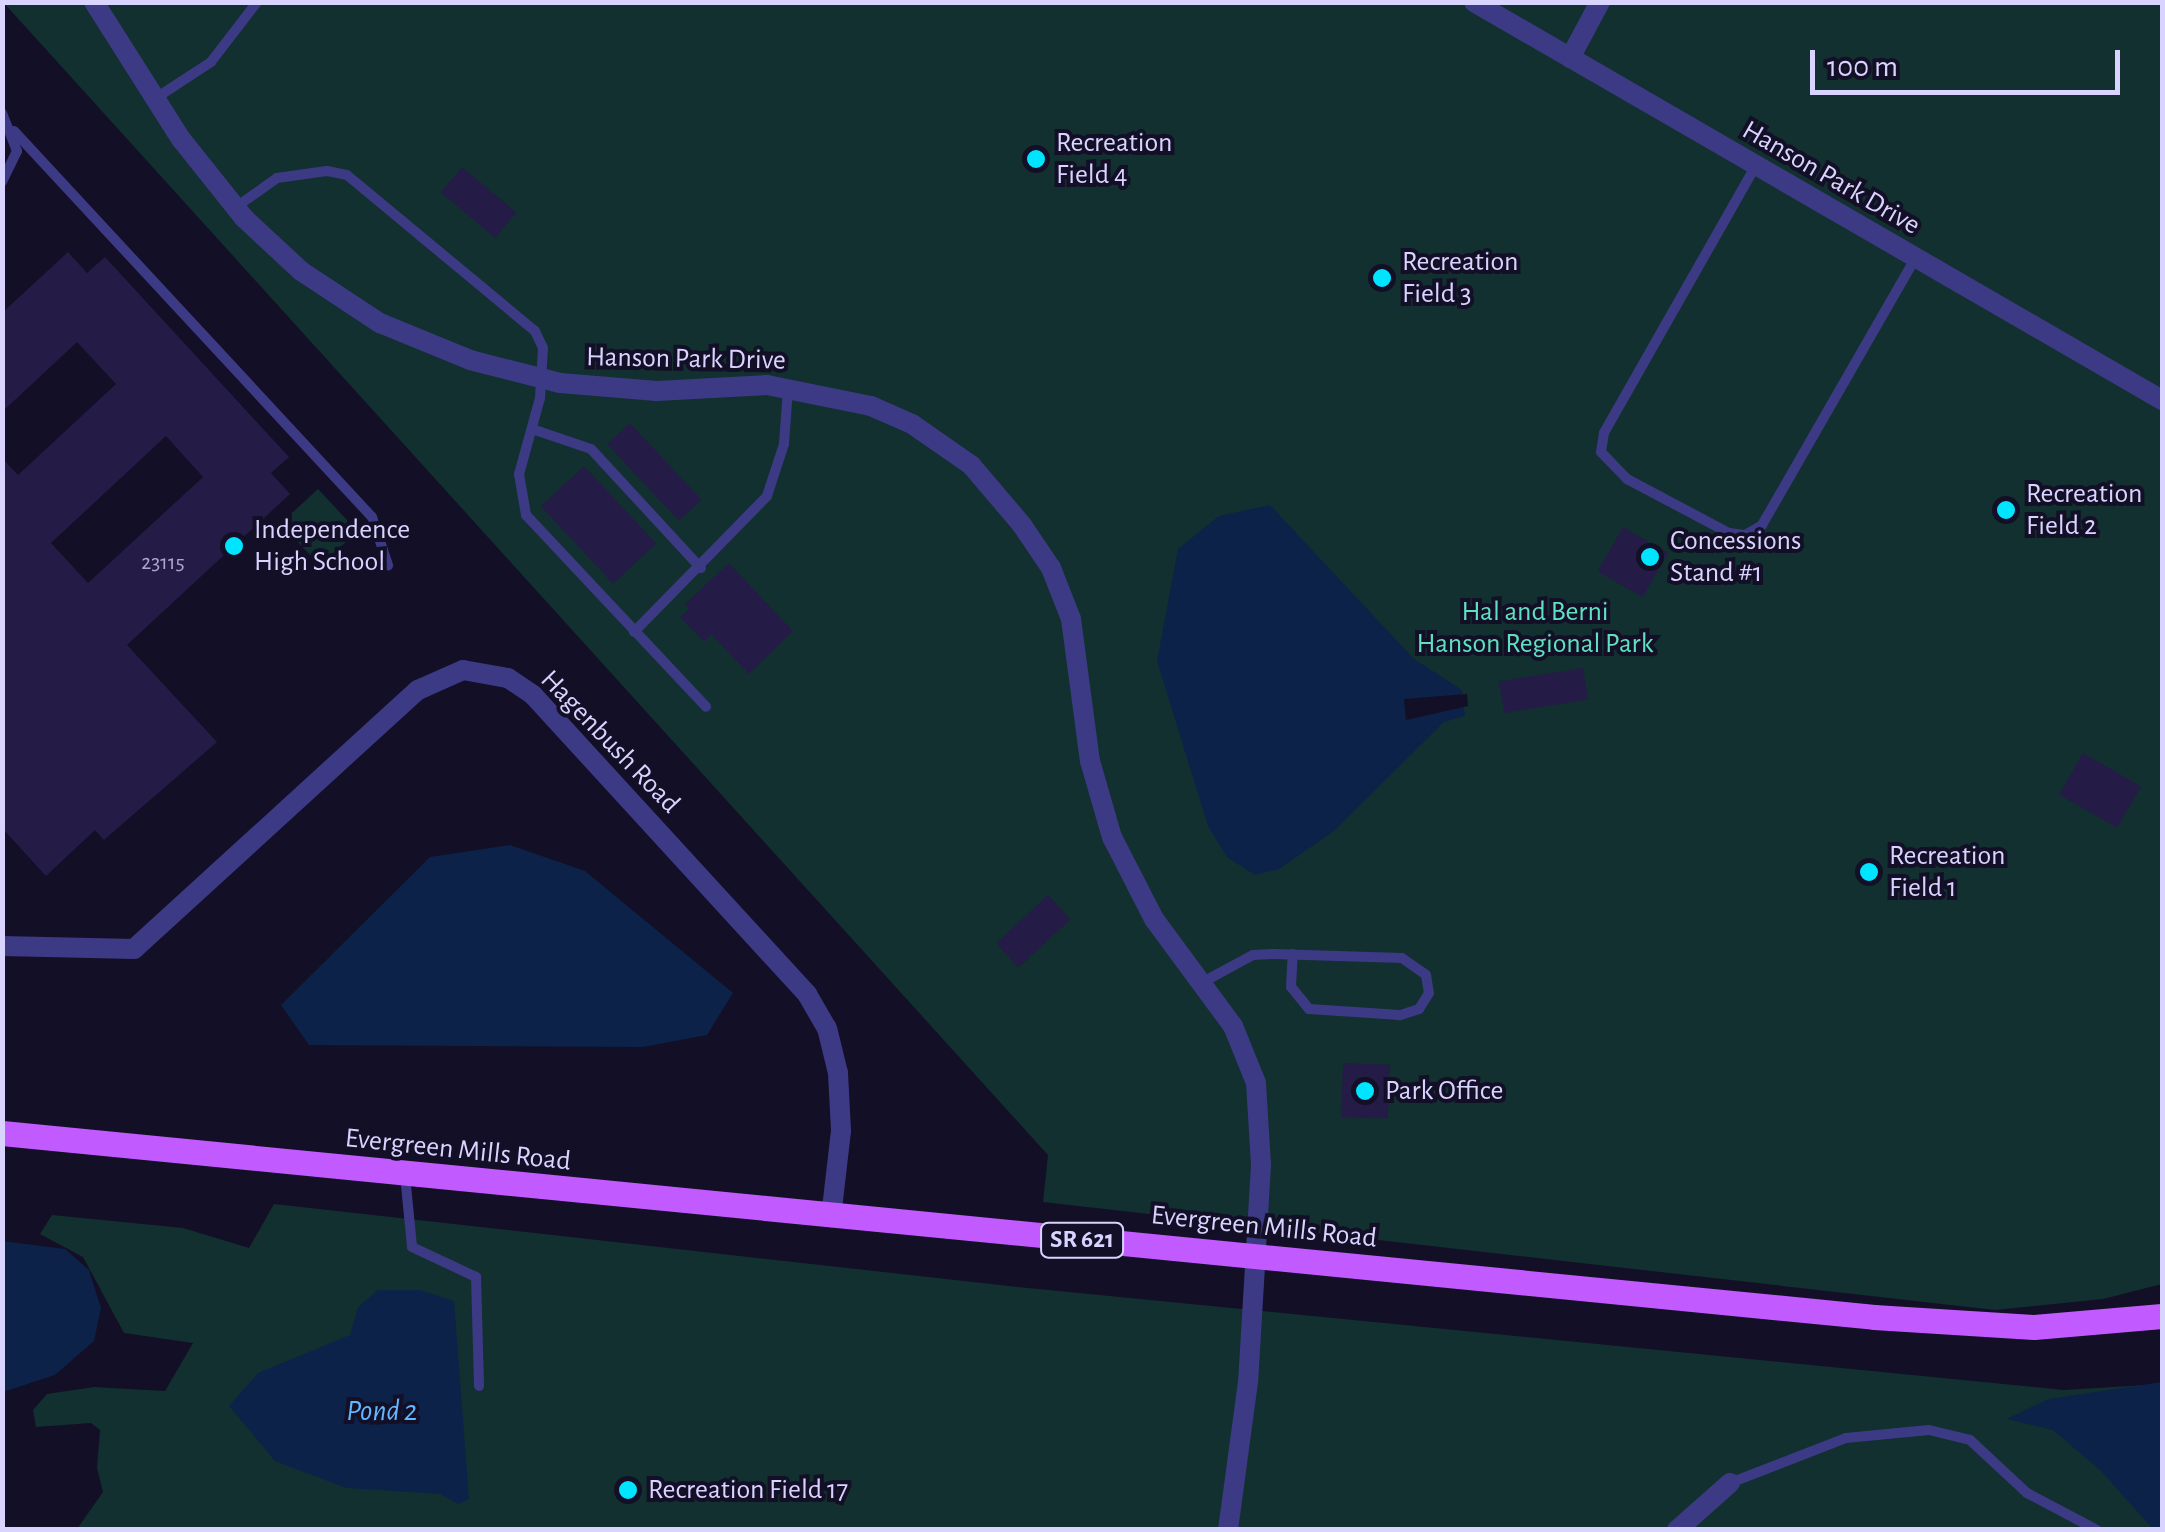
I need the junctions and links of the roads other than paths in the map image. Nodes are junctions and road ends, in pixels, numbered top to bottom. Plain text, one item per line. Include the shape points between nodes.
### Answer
1 (94, 2) edge
2 (257, 2) edge
3 (1474, 2) edge
4 (1600, 2) edge
5 (1570, 58) junction
6 (156, 98) junction
7 (2, 114) edge
8 (14, 131) junction
9 (1755, 166) junction
10 (2, 182) edge
11 (235, 208) junction
12 (1916, 259) junction
13 (542, 379) junction
14 (788, 387) junction
15 (2162, 400) edge
16 (532, 429) junction
17 (388, 565) dead end
18 (701, 568) junction
19 (634, 632) junction
20 (706, 707) dead end
21 (2, 946) edge
22 (1293, 954) junction
23 (1203, 982) junction
24 (2, 1133) edge
25 (404, 1174) junction
26 (831, 1217) junction
27 (1254, 1253) junction
28 (2162, 1316) edge
29 (478, 1386) dead end
30 (1730, 1483) joint
31 (1228, 1530) edge
32 (1677, 1530) edge
33 (2096, 1530) edge

1 - 6 street, Hanson Park Drive
2 - 6 lane via 211,62
3 - 5 street, Hanson Park Drive
4 - 5 street
5 - 9 street, Hanson Park Drive
6 - 11 street, Hanson Park Drive
7 - 8 lane
8 - 10 lane via 17,151
8 - 17 lane via 372,517
9 - 12 street, Hanson Park Drive
9 - 12 lane via 1604,433 1601,452 1627,479 1728,533 1745,535 1762,526
11 - 13 street, Hanson Park Drive via 300,271 380,322 470,360
11 - 13 lane via 278,178 347,175 526,322 543,348
12 - 15 street, Hanson Park Drive
13 - 14 street, Hanson Park Drive via 620,390
13 - 16 lane
14 - 18 lane via 784,444 772,486 754,516
14 - 23 street, Hanson Park Drive via 871,406 912,424 972,465 1022,526 1051,568 1071,620 1090,761 1112,836 1154,919
16 - 18 lane via 590,449
16 - 19 lane via 519,474 526,515
18 - 19 lane
19 - 20 lane
21 - 26 street, Hagenbush Road via 134,949 418,690 463,670 508,678 533,694 807,994 826,1028 838,1073 841,1131
22 - 22 lane via 1415,962 1429,993 1418,1009 1400,1015 1309,1009 1291,987
22 - 23 lane via 1254,955
23 - 27 street, Hanson Park Drive via 1234,1026 1256,1082 1261,1164
24 - 25 main road, Evergreen Mills Road / SR 621
25 - 26 main road, Evergreen Mills Road / SR 621
25 - 29 lane via 412,1247 476,1277
26 - 27 main road, Evergreen Mills Road / SR 621
27 - 28 main road, Evergreen Mills Road / SR 621 via 1947,1322 2034,1327
27 - 31 street, Hanson Park Drive via 1248,1382
30 - 32 street
30 - 33 lane via 1846,1438 1929,1430 1970,1440 2027,1494

